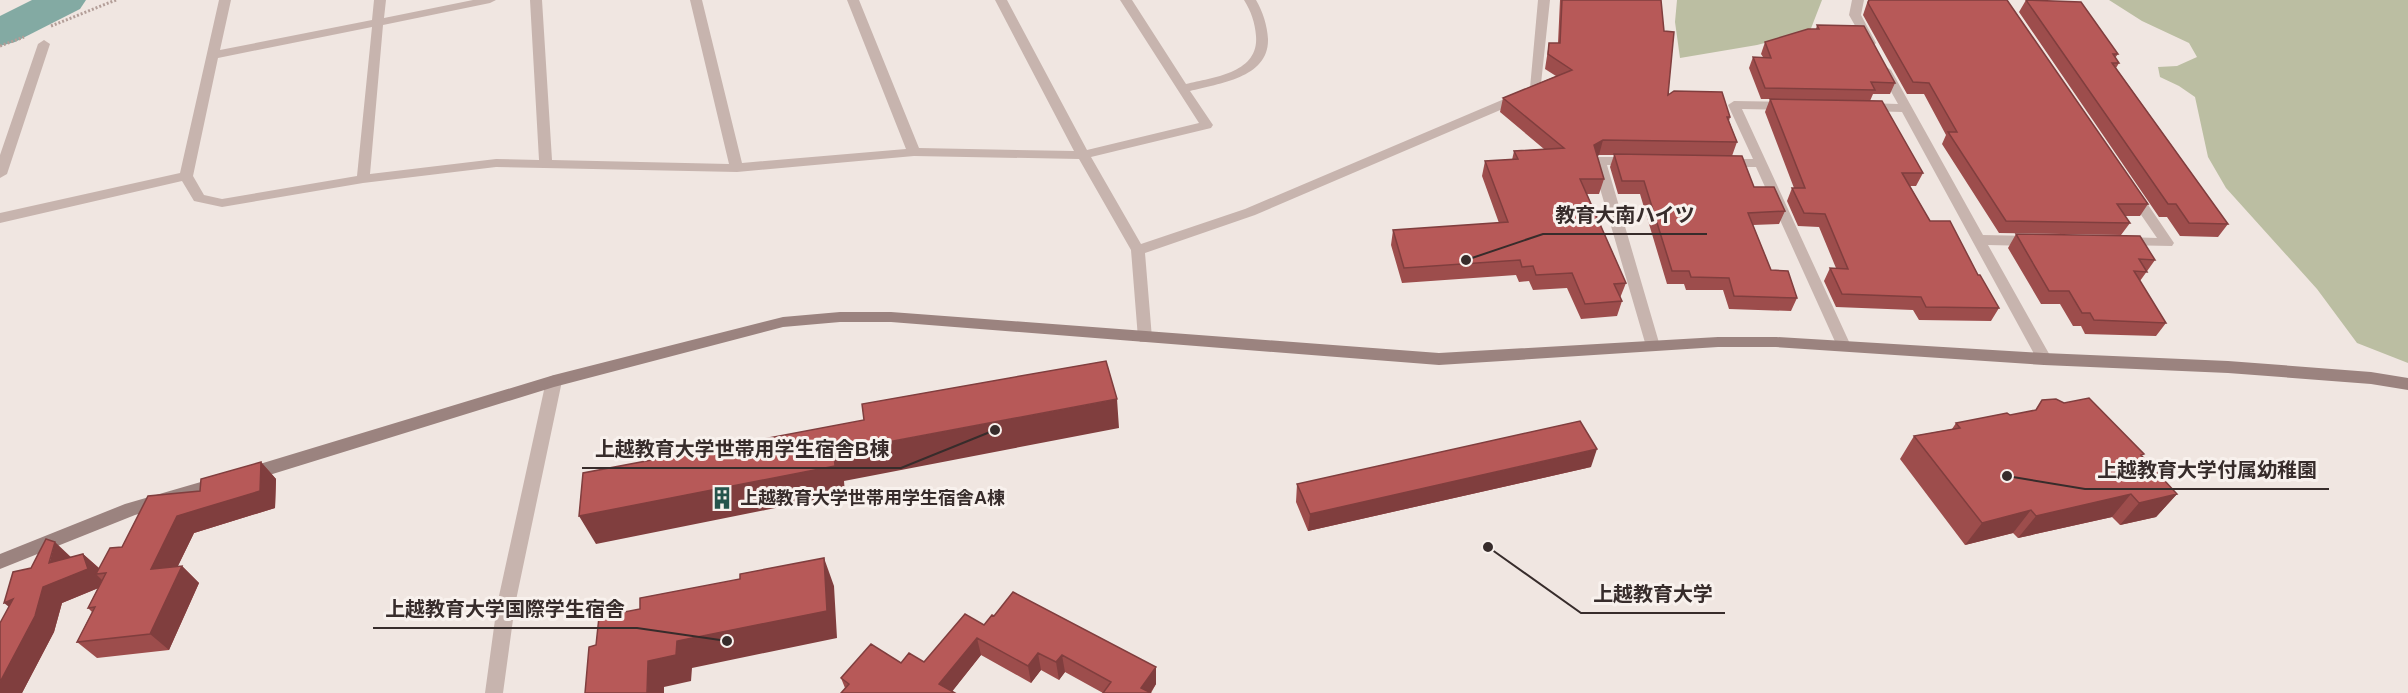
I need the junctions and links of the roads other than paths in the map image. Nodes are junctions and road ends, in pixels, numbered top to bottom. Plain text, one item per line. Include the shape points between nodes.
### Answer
1 (225, 0) edge
2 (380, 0) edge
3 (490, 0) edge
4 (536, 0) edge
5 (696, 0) edge
6 (854, 0) edge
7 (1001, 0) edge
8 (1126, 0) edge
9 (1250, 0) edge
10 (1544, 0) edge
11 (1858, 0) edge
12 (378, 22) junction
13 (44, 44) dead end
14 (214, 55) junction
15 (1183, 89) junction
16 (1803, 106) edge
17 (1849, 107) edge
18 (1906, 108) junction
19 (914, 152) junction
20 (1083, 155) junction
21 (1645, 161) edge
22 (1715, 163) edge
23 (1761, 164) junction
24 (546, 165) junction
25 (737, 168) junction
26 (0, 174) edge
27 (186, 176) junction
28 (363, 178) junction
29 (2127, 185) edge
30 (0, 218) edge
31 (1978, 240) junction
32 (2049, 241) edge
33 (2108, 242) edge
34 (1138, 250) junction
35 (1145, 338) junction
36 (1653, 346) junction
37 (1844, 346) junction
38 (2044, 359) junction
39 (554, 381) junction
40 (2408, 384) edge
41 (0, 562) edge
42 (494, 693) edge

1 - 14 street
2 - 12 street
3 - 12 street
4 - 24 street
5 - 25 street
6 - 19 street
7 - 20 street
8 - 15 street
9 - 15 street via 1260,16 1262,39 1261,54 1253,65 1236,75
10 - 34 street via 1536,90 1250,212
11 - 18 street via 1855,15
12 - 14 street
12 - 28 street
13 - 26 street
14 - 27 street
15 - 20 street via 1207,125
16 - 23 street via 1734,105
17 - 18 street
18 - 31 street
19 - 20 street
19 - 25 street
20 - 34 street
21 - 36 street via 1599,160
22 - 23 street
23 - 37 street
24 - 25 street
24 - 28 street via 496,164
27 - 28 street via 199,198 222,203
27 - 30 street
29 - 33 street via 2167,243
31 - 32 street
31 - 38 street
34 - 35 street
35 - 36 street via 1439,359
35 - 39 street via 891,316 840,317 783,322
36 - 37 street via 1776,342
37 - 38 street
38 - 40 street via 2228,367
39 - 41 street via 131,509
39 - 42 street via 506,605

